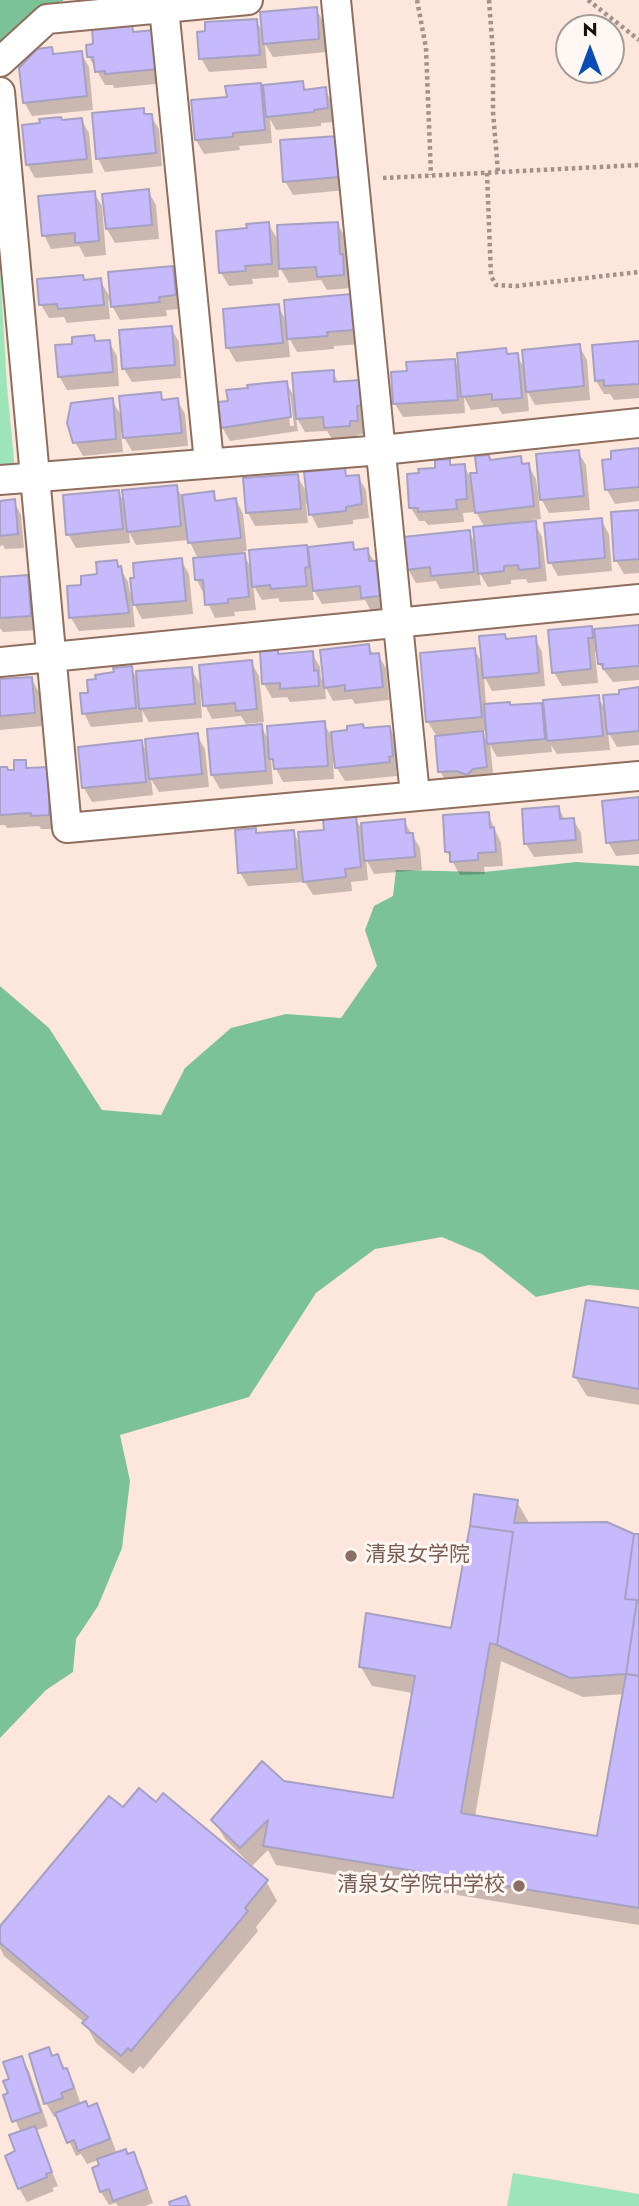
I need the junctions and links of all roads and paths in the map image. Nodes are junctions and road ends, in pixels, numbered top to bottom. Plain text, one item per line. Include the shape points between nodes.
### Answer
1 (248, 0) edge
2 (336, 0) edge
3 (417, 0) edge
4 (489, 0) edge
5 (588, 0) edge
6 (164, 8) junction
7 (639, 40) edge
8 (0, 62) edge
9 (0, 92) edge
10 (639, 165) edge
11 (499, 172) junction
12 (486, 173) junction
13 (431, 175) junction
14 (355, 179) junction
15 (639, 272) edge
16 (639, 423) edge
17 (382, 450) junction
18 (209, 462) junction
19 (34, 477) junction
20 (0, 480) edge
21 (639, 599) edge
22 (398, 623) junction
23 (52, 656) junction
24 (0, 662) edge
25 (639, 776) edge
26 (415, 795) junction

1 - 6 street
2 - 14 street
3 - 13 path via 426,48
4 - 11 path
5 - 7 path
6 - 8 street via 47,19
6 - 18 street
9 - 19 street
10 - 11 path
11 - 12 path
12 - 13 path
12 - 15 path via 491,276 496,285
13 - 14 path
14 - 17 street
16 - 17 street
17 - 18 street
17 - 22 street
18 - 19 street
19 - 20 street
19 - 23 street
21 - 22 street
22 - 23 street
22 - 26 street
23 - 24 street
23 - 26 street via 67,828
25 - 26 street

